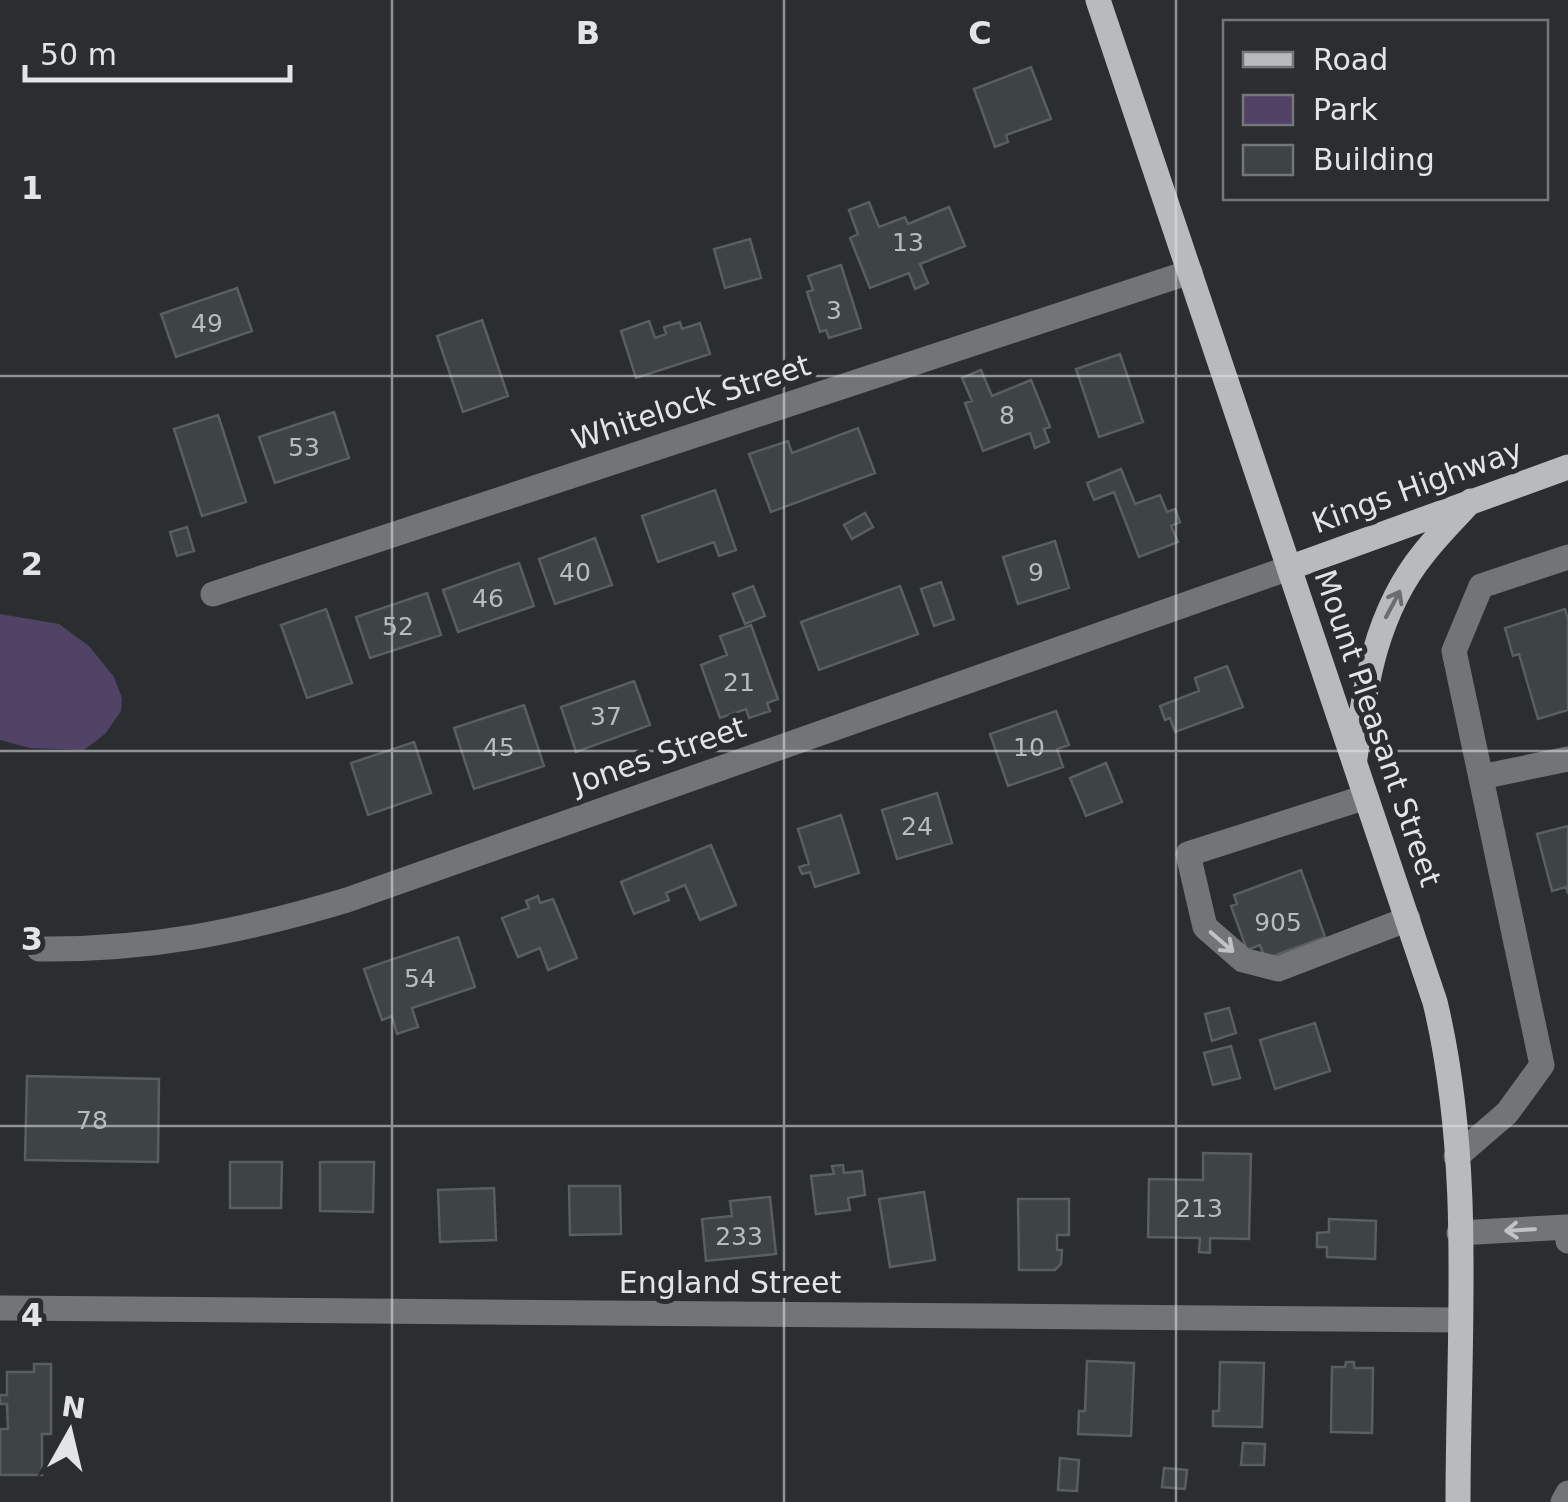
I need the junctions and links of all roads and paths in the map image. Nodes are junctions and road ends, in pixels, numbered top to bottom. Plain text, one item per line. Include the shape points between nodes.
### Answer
1 (1098, 0) edge
2 (1190, 272) junction
3 (1568, 466) edge
4 (1471, 501) junction
5 (1568, 556) edge
6 (1289, 568) junction
7 (213, 594) dead end
8 (1568, 759) edge
9 (1354, 766) junction
10 (1481, 777) junction
11 (1366, 797) junction
12 (1408, 919) junction
13 (39, 950) dead end
14 (1456, 1158) junction
15 (1568, 1227) edge
16 (1459, 1234) junction
17 (1568, 1241) edge
18 (0, 1308) edge
19 (1460, 1320) junction
20 (1568, 1494) edge
21 (1458, 1502) edge
22 (1563, 1502) edge

1 - 2 main road, Mount Pleasant Street
2 - 6 main road, Mount Pleasant Street
2 - 7 street, Whitelock Street
3 - 4 main road, Kings Highway
4 - 6 main road, Kings Highway
9 -> 4 main road via 1366,675 1387,613 1422,556
5 - 10 street via 1481,586 1454,651
6 - 9 main road, Mount Pleasant Street
6 - 13 street, Jones Street via 330,905 210,937
8 - 10 street
9 - 11 main road, Mount Pleasant Street
10 - 14 street via 1542,1065 1507,1113
11 - 12 main road, Mount Pleasant Street
11 -> 12 street via 1188,854 1205,927 1243,960 1278,969
12 - 14 main road, Mount Pleasant Street via 1446,1046
14 - 16 main road, Mount Pleasant Street
15 -> 16 street
15 - 17 street
16 - 19 main road, Mount Pleasant Street
18 - 19 street, England Street
19 - 21 main road, Mount Pleasant Street
20 - 22 street

